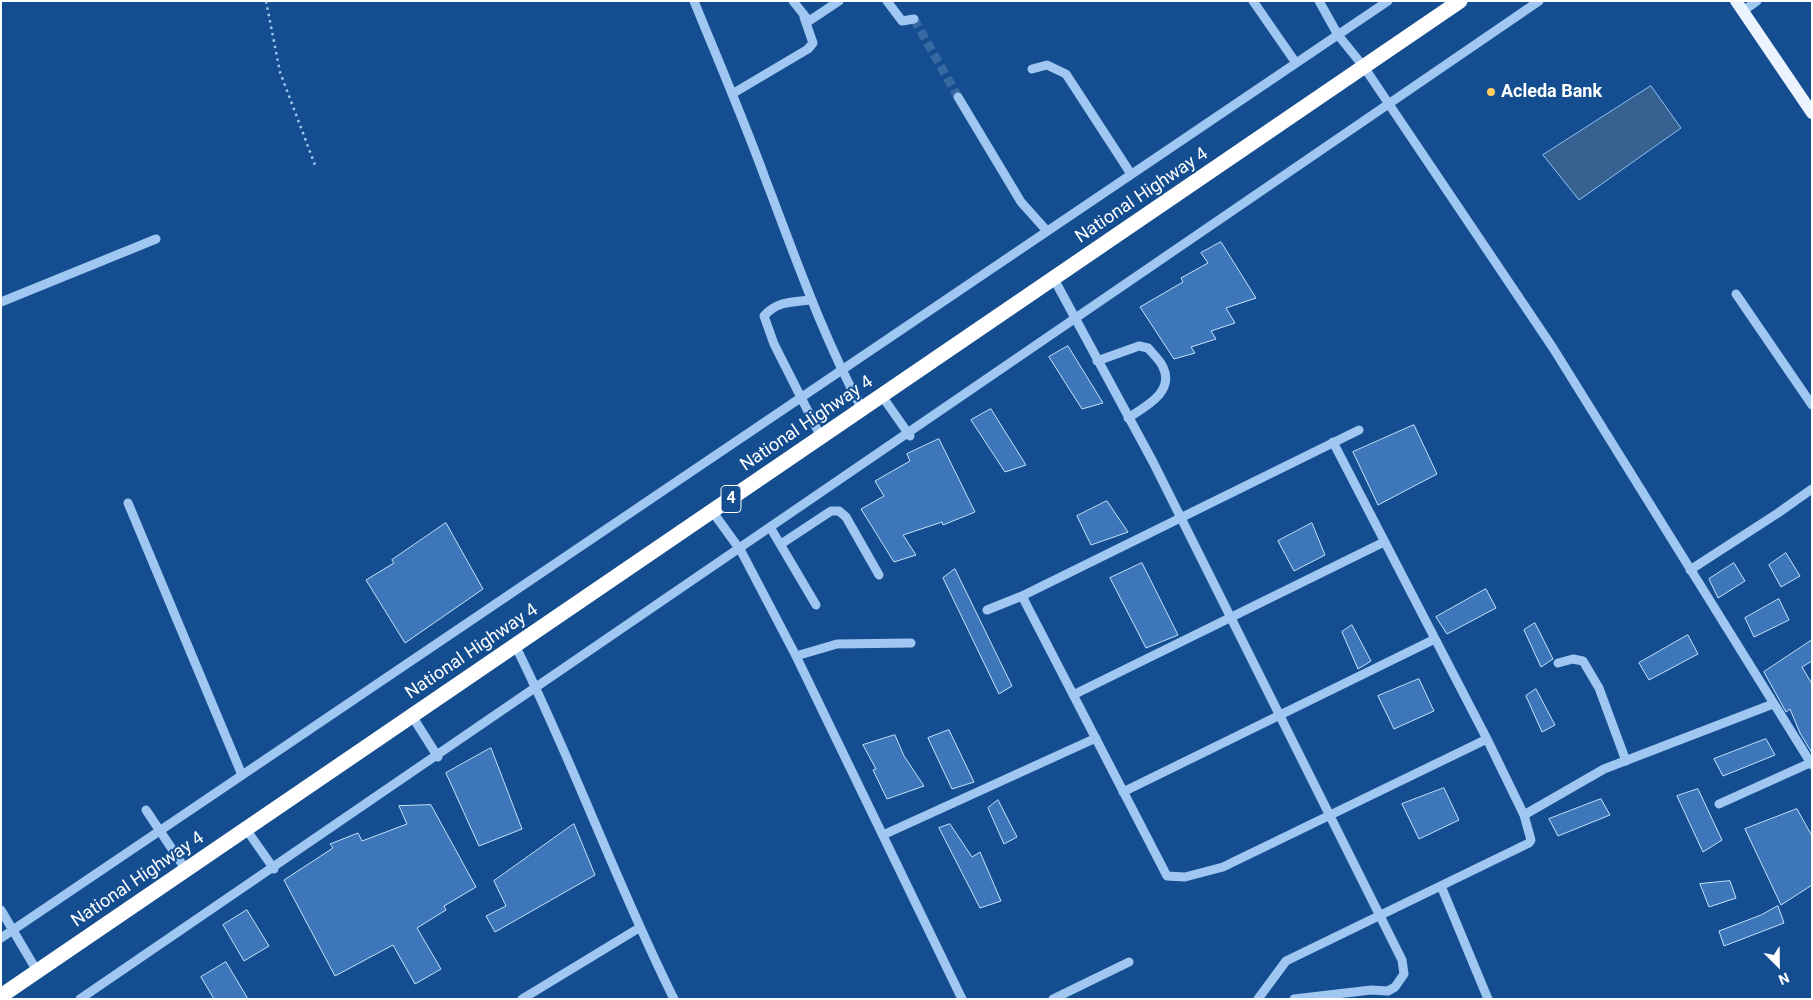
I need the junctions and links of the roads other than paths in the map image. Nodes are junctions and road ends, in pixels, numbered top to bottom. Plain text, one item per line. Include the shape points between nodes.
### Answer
1 (694, 1) edge
2 (793, 1) edge
3 (839, 1) edge
4 (887, 1) edge
5 (1253, 1) edge
6 (1319, 1) edge
7 (1388, 1) edge
8 (1460, 1) edge
9 (1539, 1) edge
10 (1757, 1) edge
11 (1740, 6) edge
12 (804, 18) junction
13 (914, 19) tunnel mouth
14 (1338, 35) junction
15 (1296, 63) junction
16 (1364, 67) junction
17 (1032, 69) dead end
18 (732, 94) junction
19 (958, 97) tunnel mouth
20 (1808, 99) edge
21 (1389, 104) junction
22 (1812, 113) edge
23 (1131, 174) junction
24 (1047, 231) junction
25 (156, 239) dead end
26 (1054, 278) junction
27 (1736, 294) dead end
28 (811, 300) junction
29 (1, 302) edge
30 (1074, 319) junction
31 (1097, 361) junction
32 (841, 370) junction
33 (882, 396) junction
34 (800, 398) junction
35 (1812, 405) edge
36 (862, 409) junction
37 (1128, 418) junction
38 (1359, 430) dead end
39 (909, 435) junction
40 (820, 437) junction
41 (1333, 442) junction
42 (1812, 489) edge
43 (128, 503) dead end
44 (712, 512) junction
45 (1181, 518) junction
46 (770, 527) junction
47 (1384, 542) junction
48 (781, 544) junction
49 (739, 549) junction
50 (1690, 570) junction
51 (879, 575) dead end
52 (1022, 596) junction
53 (816, 605) dead end
54 (987, 610) dead end
55 (1231, 617) junction
56 (1435, 639) junction
57 (911, 643) dead end
58 (515, 645) junction
59 (796, 656) junction
60 (1558, 663) dead end
61 (536, 687) junction
62 (1074, 695) junction
63 (1773, 704) junction
64 (1280, 715) junction
65 (412, 716) junction
66 (1096, 738) junction
67 (1487, 738) junction
68 (437, 756) junction
69 (1626, 761) junction
70 (1811, 764) edge
71 (242, 775) junction
72 (1124, 792) junction
73 (1719, 804) dead end
74 (146, 810) dead end
75 (1330, 815) junction
76 (1524, 815) junction
77 (246, 829) junction
78 (160, 830) junction
79 (884, 835) junction
80 (273, 868) junction
81 (186, 870) junction
82 (1441, 886) junction
83 (1, 910) edge
84 (1380, 915) junction
85 (639, 928) junction
86 (13, 930) junction
87 (1, 938) edge
88 (1129, 962) dead end
89 (37, 971) junction
90 (1, 996) edge
91 (80, 999) edge
92 (522, 999) edge
93 (674, 999) edge
94 (962, 999) edge
95 (1053, 999) edge
96 (1258, 999) edge
97 (1294, 999) edge
98 (1488, 999) edge

1 - 18 street
2 - 12 street
3 - 12 street via 812,20
4 - 13 street via 902,22
5 - 15 street
6 - 14 street
7 - 14 street
8 - 16 highway, National Highway 4 / 4
9 - 21 street
10 - 11 street
11 - 20 main road
12 - 18 street via 813,43 808,49
14 - 15 street
14 - 16 street
15 - 23 street
16 - 21 street
16 - 26 highway, National Highway 4 / 4
17 - 23 street via 1047,65 1066,74
18 - 28 street
19 - 24 street via 1021,202
20 - 22 main road
21 - 30 street
21 - 50 street via 1554,348
23 - 24 street
24 - 32 street
25 - 29 street
26 - 30 street
26 - 33 highway, National Highway 4 / 4
27 - 35 street
28 - 32 street
28 - 34 street via 783,302 771,307 764,316
30 - 31 street
30 - 39 street
31 - 37 street
31 - 37 street via 1139,346 1148,348 1164,368 1166,383 1155,401
32 - 34 street
32 - 36 street
33 - 36 highway, National Highway 4 / 4
33 - 39 street
34 - 40 street
34 - 71 street
36 - 40 highway, National Highway 4 / 4
37 - 45 street
38 - 41 street
39 - 46 street
40 - 44 highway, National Highway 4 / 4
41 - 45 street
41 - 47 street
42 - 50 street
43 - 71 street
44 - 49 street
44 - 58 highway, National Highway 4 / 4
45 - 52 street
45 - 55 street
46 - 48 street
46 - 49 street
47 - 55 street
47 - 56 street
48 - 51 street via 831,511 838,511 846,517
48 - 53 street
49 - 59 street
49 - 61 street
50 - 63 street
52 - 54 street
52 - 62 street
55 - 62 street
55 - 64 street
56 - 64 street
56 - 67 street
57 - 59 street via 836,644
58 - 61 street
58 - 65 highway, National Highway 4 / 4
59 - 79 street
60 - 69 street via 1573,659 1583,662 1588,668 1600,688
61 - 68 street
61 - 85 street
62 - 66 street
63 - 69 street
63 - 70 street
64 - 72 street
64 - 75 street
65 - 68 street
65 - 77 highway, National Highway 4 / 4
66 - 72 street
66 - 79 street
67 - 75 street
67 - 76 street
68 - 80 street
69 - 76 street via 1604,769
70 - 73 street
71 - 78 street
72 - 75 street via 1167,876 1176,878 1223,867
74 - 78 street
75 - 84 street
76 - 82 street via 1531,836 1529,843
77 - 80 street
77 - 81 highway, National Highway 4 / 4
78 - 81 street
78 - 86 street
79 - 94 street
80 - 91 street
81 - 89 highway, National Highway 4 / 4
82 - 84 street
82 - 98 street
83 - 86 street
84 - 96 street via 1286,961
84 - 97 street via 1402,960 1404,974 1395,987 1388,991
85 - 92 street
85 - 93 street
86 - 87 street
86 - 89 street
88 - 95 street
89 - 90 highway, National Highway 4 / 4

